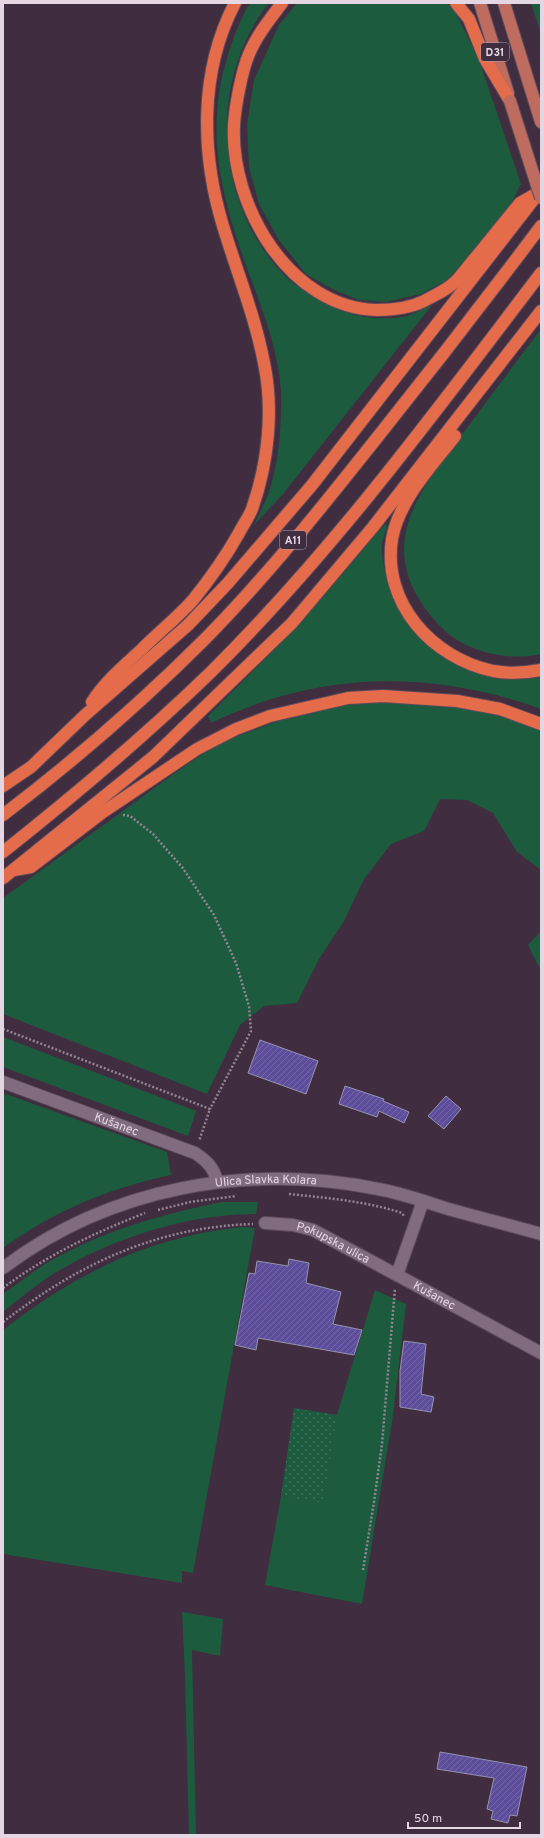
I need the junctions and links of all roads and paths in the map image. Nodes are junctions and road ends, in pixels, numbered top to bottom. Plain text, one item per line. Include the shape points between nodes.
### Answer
1 (235, 3) edge
2 (282, 3) edge
3 (456, 3) edge
4 (480, 3) edge
5 (504, 3) edge
6 (510, 101) junction
7 (541, 122) edge
8 (540, 193) edge
9 (541, 226) edge
10 (541, 273) edge
11 (541, 311) edge
12 (487, 382) junction
13 (541, 670) edge
14 (84, 716) junction
15 (541, 724) edge
16 (3, 786) edge
17 (103, 812) junction
18 (3, 815) edge
19 (3, 852) edge
20 (13, 870) junction
21 (3, 878) edge
22 (3, 1029) edge
23 (3, 1082) edge
24 (210, 1109) junction
25 (195, 1153) junction
26 (217, 1182) junction
27 (281, 1194) dead end
28 (239, 1196) dead end
29 (423, 1201) junction
30 (154, 1211) dead end
31 (146, 1212) dead end
32 (264, 1223) joint
33 (415, 1224) junction
34 (541, 1234) edge
35 (3, 1268) edge
36 (397, 1275) junction
37 (3, 1288) edge
38 (3, 1322) edge
39 (541, 1353) edge
40 (363, 1570) dead end

1 - 14 highway via 216,52 207,100 207,148 222,225 255,324 265,365 269,405 267,444 260,478 252,510 224,558 192,600 113,677 94,699
2 - 8 highway via 265,25 249,54 234,125 238,168 248,204 265,237 287,267 311,288 339,303 365,310 391,310 422,302 454,283 520,203
3 - 6 highway via 469,18 485,59
4 - 6 main road, D31
5 - 7 main road, D31
6 - 8 main road, D31, bridge
8 - 14 highway via 312,485 228,583 188,625
9 - 18 highway, A11 via 329,499 251,590 206,638 119,719
10 - 19 highway, A11 via 352,516 267,612 211,671 140,738
11 - 12 highway
12 - 13 highway via 482,399 405,503 392,539 391,569 399,596 416,627 441,648 465,661 493,671 521,673
12 - 20 highway via 374,526 292,623 153,757
14 - 16 highway via 31,767
15 - 17 highway via 500,709 457,701 382,696 348,698 270,716 236,729 197,749
17 - 20 highway via 31,867
17 - 24 path via 130,816 153,834 178,862 214,915 236,963 249,1006 251,1031
20 - 21 highway
22 - 24 path
23 - 25 street, Kušanec
24 - 25 path
25 - 26 street, Kušanec via 215,1172
26 - 29 street, Ulica Slavka Kolara via 273,1178 307,1179 379,1189
26 - 35 street, Ulica Slavka Kolara via 148,1196 101,1212 60,1232
27 - 33 path via 324,1197 384,1207 402,1213 405,1219
28 - 30 path via 190,1202
29 - 33 street
29 - 34 street, Ulica Slavka Kolara
31 - 37 path via 67,1247 28,1269
32 - 36 street, Pokupska ulica via 313,1230
32 - 38 path via 217,1227 146,1241 68,1277
33 - 36 street
36 - 39 street, Kušanec
36 - 40 path via 382,1444

